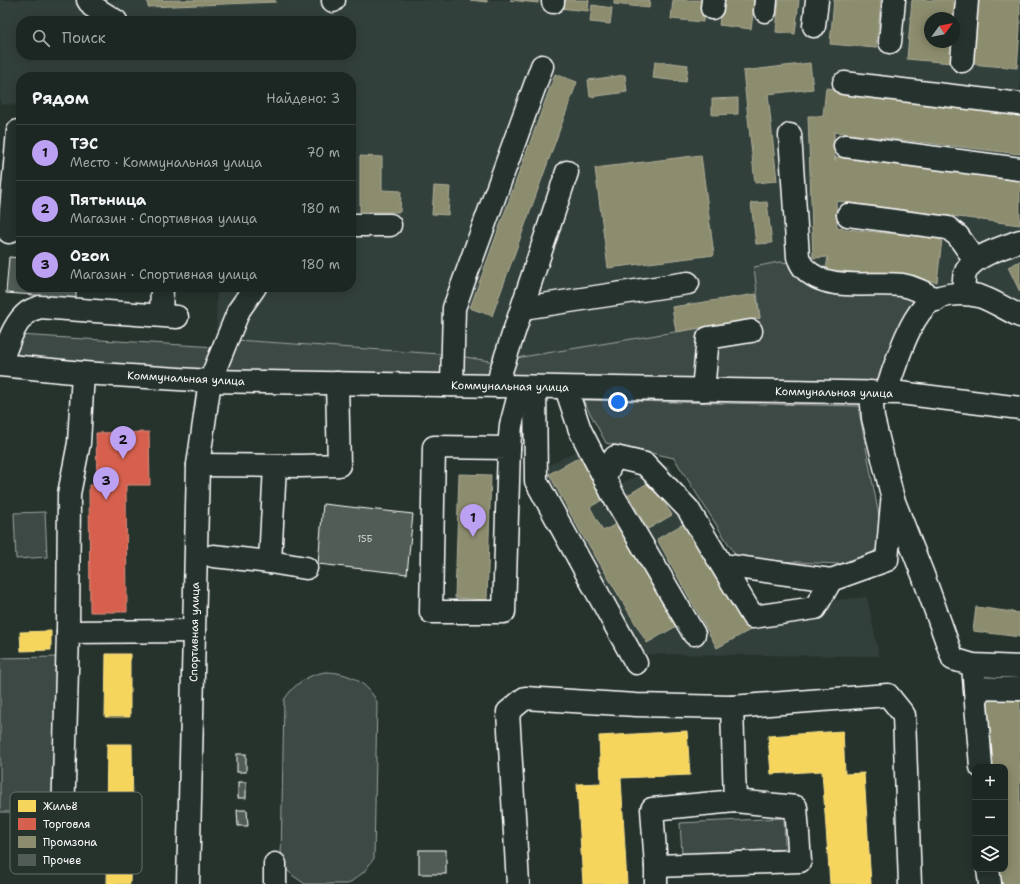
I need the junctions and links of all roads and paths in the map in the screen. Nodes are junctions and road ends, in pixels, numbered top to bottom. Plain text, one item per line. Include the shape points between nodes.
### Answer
1 (88, 0) edge
2 (817, 0) edge
3 (894, 0) edge
4 (967, 0) edge
5 (108, 16) edge
6 (814, 26) dead end
7 (890, 42) dead end
8 (962, 61) dead end
9 (542, 66) dead end
10 (844, 83) dead end
11 (1020, 104) edge
12 (790, 135) dead end
13 (845, 146) dead end
14 (16, 153) edge
15 (1020, 170) edge
16 (567, 172) dead end
17 (848, 215) dead end
18 (356, 225) edge
19 (390, 225) dead end
20 (9, 232) dead end
21 (1020, 241) edge
22 (975, 260) junction
23 (688, 283) dead end
24 (163, 292) edge
25 (252, 292) edge
26 (964, 293) junction
27 (936, 300) junction
28 (523, 308) junction
29 (1020, 316) edge
30 (751, 331) dead end
31 (0, 364) edge
32 (83, 373) junction
33 (210, 380) junction
34 (337, 383) junction
35 (452, 384) junction
36 (498, 386) junction
37 (528, 387) junction
38 (566, 388) junction
39 (703, 390) junction
40 (878, 392) junction
41 (1020, 408) edge
42 (509, 448) junction
43 (198, 465) junction
44 (275, 466) junction
45 (604, 478) junction
46 (893, 499) junction
47 (213, 556) dead end
48 (270, 562) junction
49 (722, 565) junction
50 (306, 568) dead end
51 (831, 580) junction
52 (194, 631) junction
53 (68, 632) junction
54 (694, 634) dead end
55 (636, 663) dead end
56 (973, 665) junction
57 (1020, 667) edge
58 (974, 688) junction
59 (1020, 689) edge
60 (732, 707) junction
61 (981, 764) edge
62 (64, 792) edge
63 (735, 801) junction
64 (988, 872) edge
65 (656, 875) edge
66 (188, 884) edge
67 (518, 884) edge
68 (910, 884) edge
69 (990, 884) edge

1 - 5 street via 92,6
2 - 6 street
3 - 7 street
4 - 8 street
9 - 35 street via 454,308
10 - 11 street
12 - 27 street via 798,257 804,268 817,278 842,284 901,285 918,289
13 - 15 street
14 - 20 street
16 - 28 street
17 - 22 street via 948,228 958,236
18 - 19 street
21 - 22 street
22 - 26 street via 965,274
23 - 28 street
24 - 31 street via 169,316 40,307 29,311 19,321
25 - 33 street, Спортивная улица via 239,310
26 - 27 street
26 - 29 street via 980,296
27 - 40 street via 925,306 916,319
28 - 36 street
30 - 39 street via 708,338
31 - 32 street, Коммунальная улица
32 - 33 street, Коммунальная улица
32 - 53 street via 79,443 69,494
33 - 34 street, Коммунальная улица
33 - 43 street, Спортивная улица
34 - 35 street, Коммунальная улица
34 - 44 street via 339,465
35 - 36 street, Коммунальная улица
36 - 37 street, Коммунальная улица
37 - 38 street, Коммунальная улица
37 - 42 street via 511,425
37 - 55 street via 536,481
38 - 39 street, Коммунальная улица
38 - 45 street via 580,430
39 - 40 street, Коммунальная улица
40 - 41 street, Коммунальная улица
40 - 46 street via 873,418
42 - 42 street via 434,447 431,612 504,612
43 - 44 street
43 - 52 street, Спортивная улица
44 - 48 street
45 - 49 street via 615,457 644,464 688,509
45 - 54 street
46 - 51 street via 887,560
46 - 56 street via 924,575 953,659
47 - 48 street
48 - 50 street
49 - 51 street
49 - 51 street via 753,617 815,608
52 - 53 street
52 - 66 street, Спортивная улица
53 - 62 street
56 - 57 street
56 - 58 street
58 - 59 street
58 - 61 street
60 - 63 street
60 - 67 street via 636,705 525,698 508,712
60 - 68 street via 888,695 904,715
63 - 65 street via 652,809
63 - 65 street via 796,807 800,861
64 - 69 street

